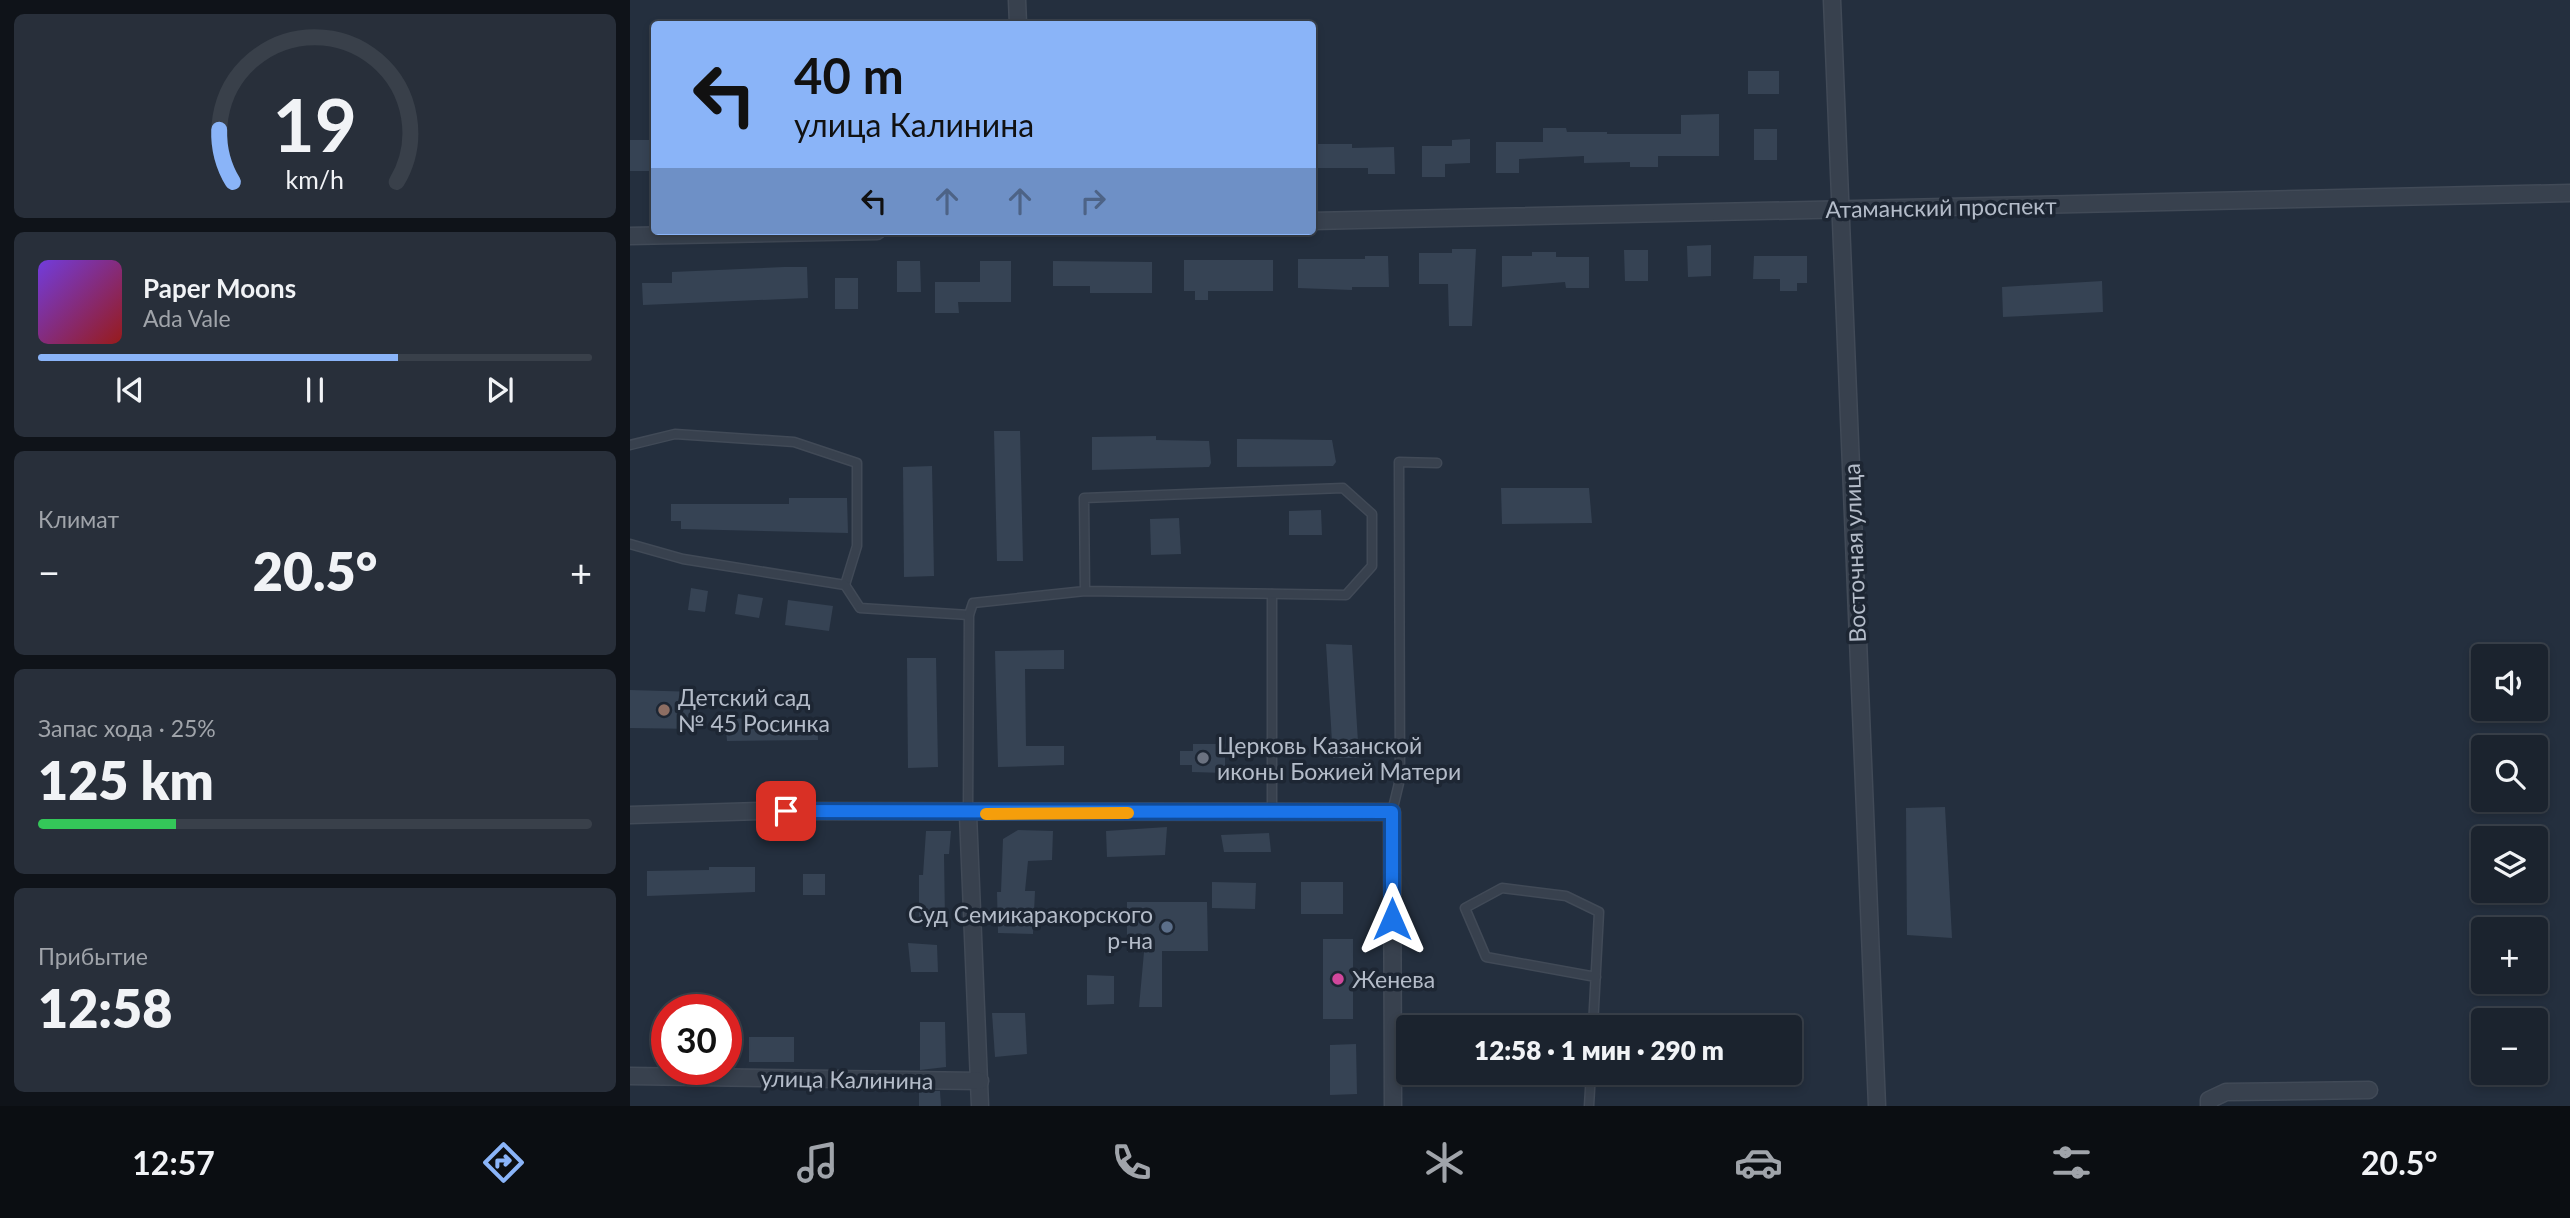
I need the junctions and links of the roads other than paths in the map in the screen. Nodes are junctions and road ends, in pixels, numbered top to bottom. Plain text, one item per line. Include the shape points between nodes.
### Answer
1 (1017, 0) edge
2 (1832, 0) edge
3 (1018, 21) edge
4 (2570, 194) edge
5 (1839, 209) junction
6 (1316, 221) edge
7 (679, 235) edge
8 (630, 236) edge
9 (630, 446) edge
10 (1437, 463) dead end
11 (630, 544) edge
12 (845, 585) junction
13 (1085, 591) junction
14 (1272, 594) junction
15 (969, 615) junction
16 (1392, 812) junction
17 (1272, 813) junction
18 (968, 814) junction
19 (630, 815) edge
20 (1596, 977) junction
21 (1594, 1015) edge
22 (630, 1076) edge
23 (980, 1081) junction
24 (1590, 1085) edge
25 (2369, 1090) dead end
26 (980, 1106) edge
27 (1393, 1106) edge
28 (1589, 1106) edge
29 (1877, 1106) edge
30 (2208, 1106) edge

1 - 3 street
2 - 5 street, Восточная улица
4 - 5 street, Атаманский проспект
5 - 6 street, Атаманский проспект
5 - 29 street, Восточная улица
7 - 8 street
9 - 12 lane via 675,434 794,442 857,463 857,546
10 - 16 lane via 1399,462 1400,779
11 - 12 lane via 683,559
12 - 15 lane via 860,608
13 - 14 lane
13 - 14 lane via 1084,498 1343,488 1372,514 1372,566 1346,595
13 - 15 lane via 973,603
14 - 17 lane
15 - 18 lane
16 - 17 street
16 - 27 street
17 - 18 street
18 - 19 street via 760,811
18 - 23 street
20 - 20 lane via 1486,957 1465,908 1502,888 1566,896 1599,912
20 - 21 lane
22 - 23 street, улица Калинина
23 - 26 street
24 - 28 lane
25 - 30 street via 2226,1092 2209,1100

